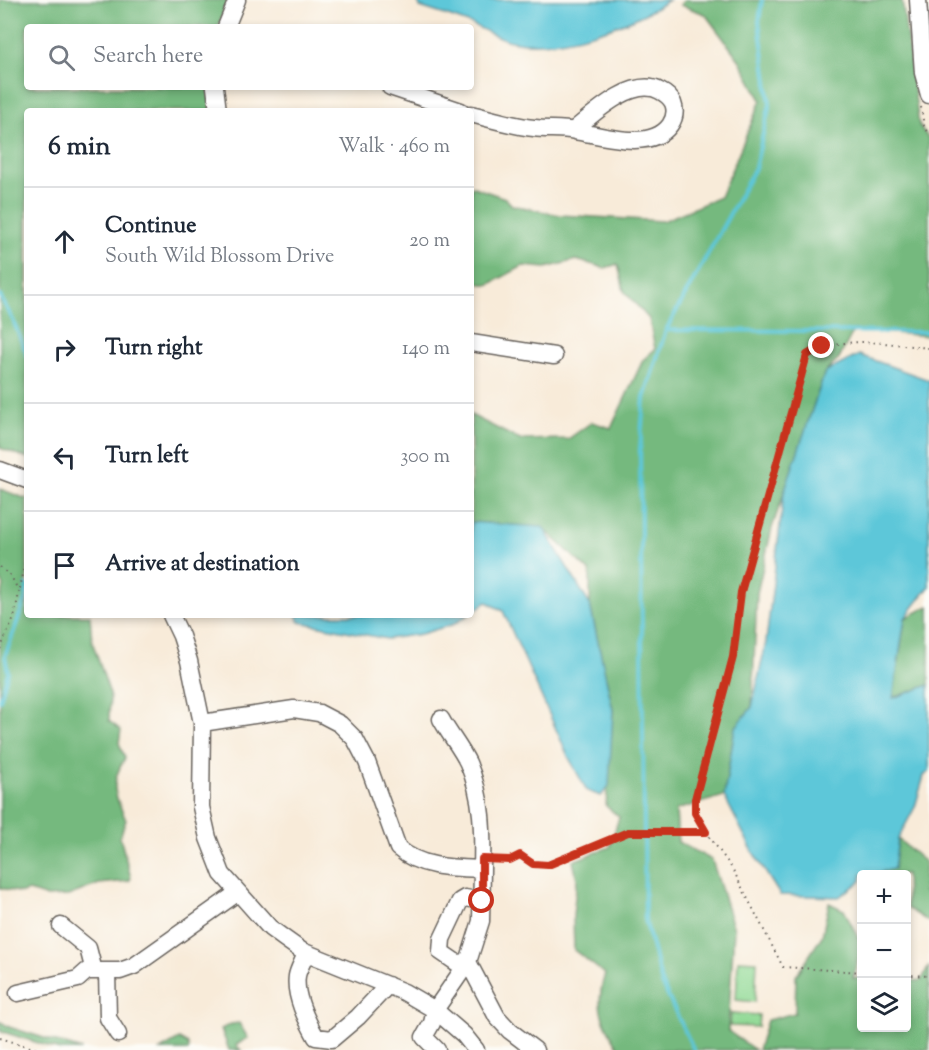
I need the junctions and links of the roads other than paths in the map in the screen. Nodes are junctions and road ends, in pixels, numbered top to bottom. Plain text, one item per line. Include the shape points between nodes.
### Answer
1 (237, 0) edge
2 (918, 0) edge
3 (227, 24) edge
4 (216, 90) edge
5 (399, 90) edge
6 (929, 95) edge
7 (218, 108) edge
8 (452, 108) edge
9 (474, 115) edge
10 (574, 130) junction
11 (474, 343) edge
12 (554, 356) dead end
13 (0, 470) edge
14 (24, 488) edge
15 (172, 618) edge
16 (441, 719) dead end
17 (202, 723) junction
18 (482, 864) junction
19 (237, 893) junction
20 (482, 901) junction
21 (61, 926) dead end
22 (306, 953) junction
23 (468, 962) junction
24 (96, 971) junction
25 (388, 985) junction
26 (18, 993) dead end
27 (435, 1010) junction
28 (118, 1034) dead end
29 (437, 1050) edge
30 (476, 1050) edge
31 (535, 1050) edge

1 - 3 street
2 - 6 street via 923,73
4 - 7 street
5 - 8 street
9 - 10 street via 532,128
10 - 10 street via 605,138 645,138 669,127 675,108 671,99 656,88 636,88 617,97
11 - 12 street
13 - 14 street
15 - 17 street via 189,661
16 - 18 street via 467,761 478,792 483,826
17 - 18 street via 294,709 319,713 340,724 355,739 398,848 407,857 450,868
17 - 19 street via 201,807 222,874
18 - 20 street
19 - 22 street via 270,928
19 - 24 street via 134,966 120,971
20 - 23 street via 481,921
20 - 23 street via 460,901 440,948 457,963
21 - 24 street via 88,948
22 - 25 street
22 - 25 street via 297,976 298,992 316,1037 332,1039
23 - 27 street
23 - 31 street via 497,1017
24 - 26 street
24 - 28 street via 108,1018
25 - 27 street
27 - 29 street via 424,1037
27 - 30 street

